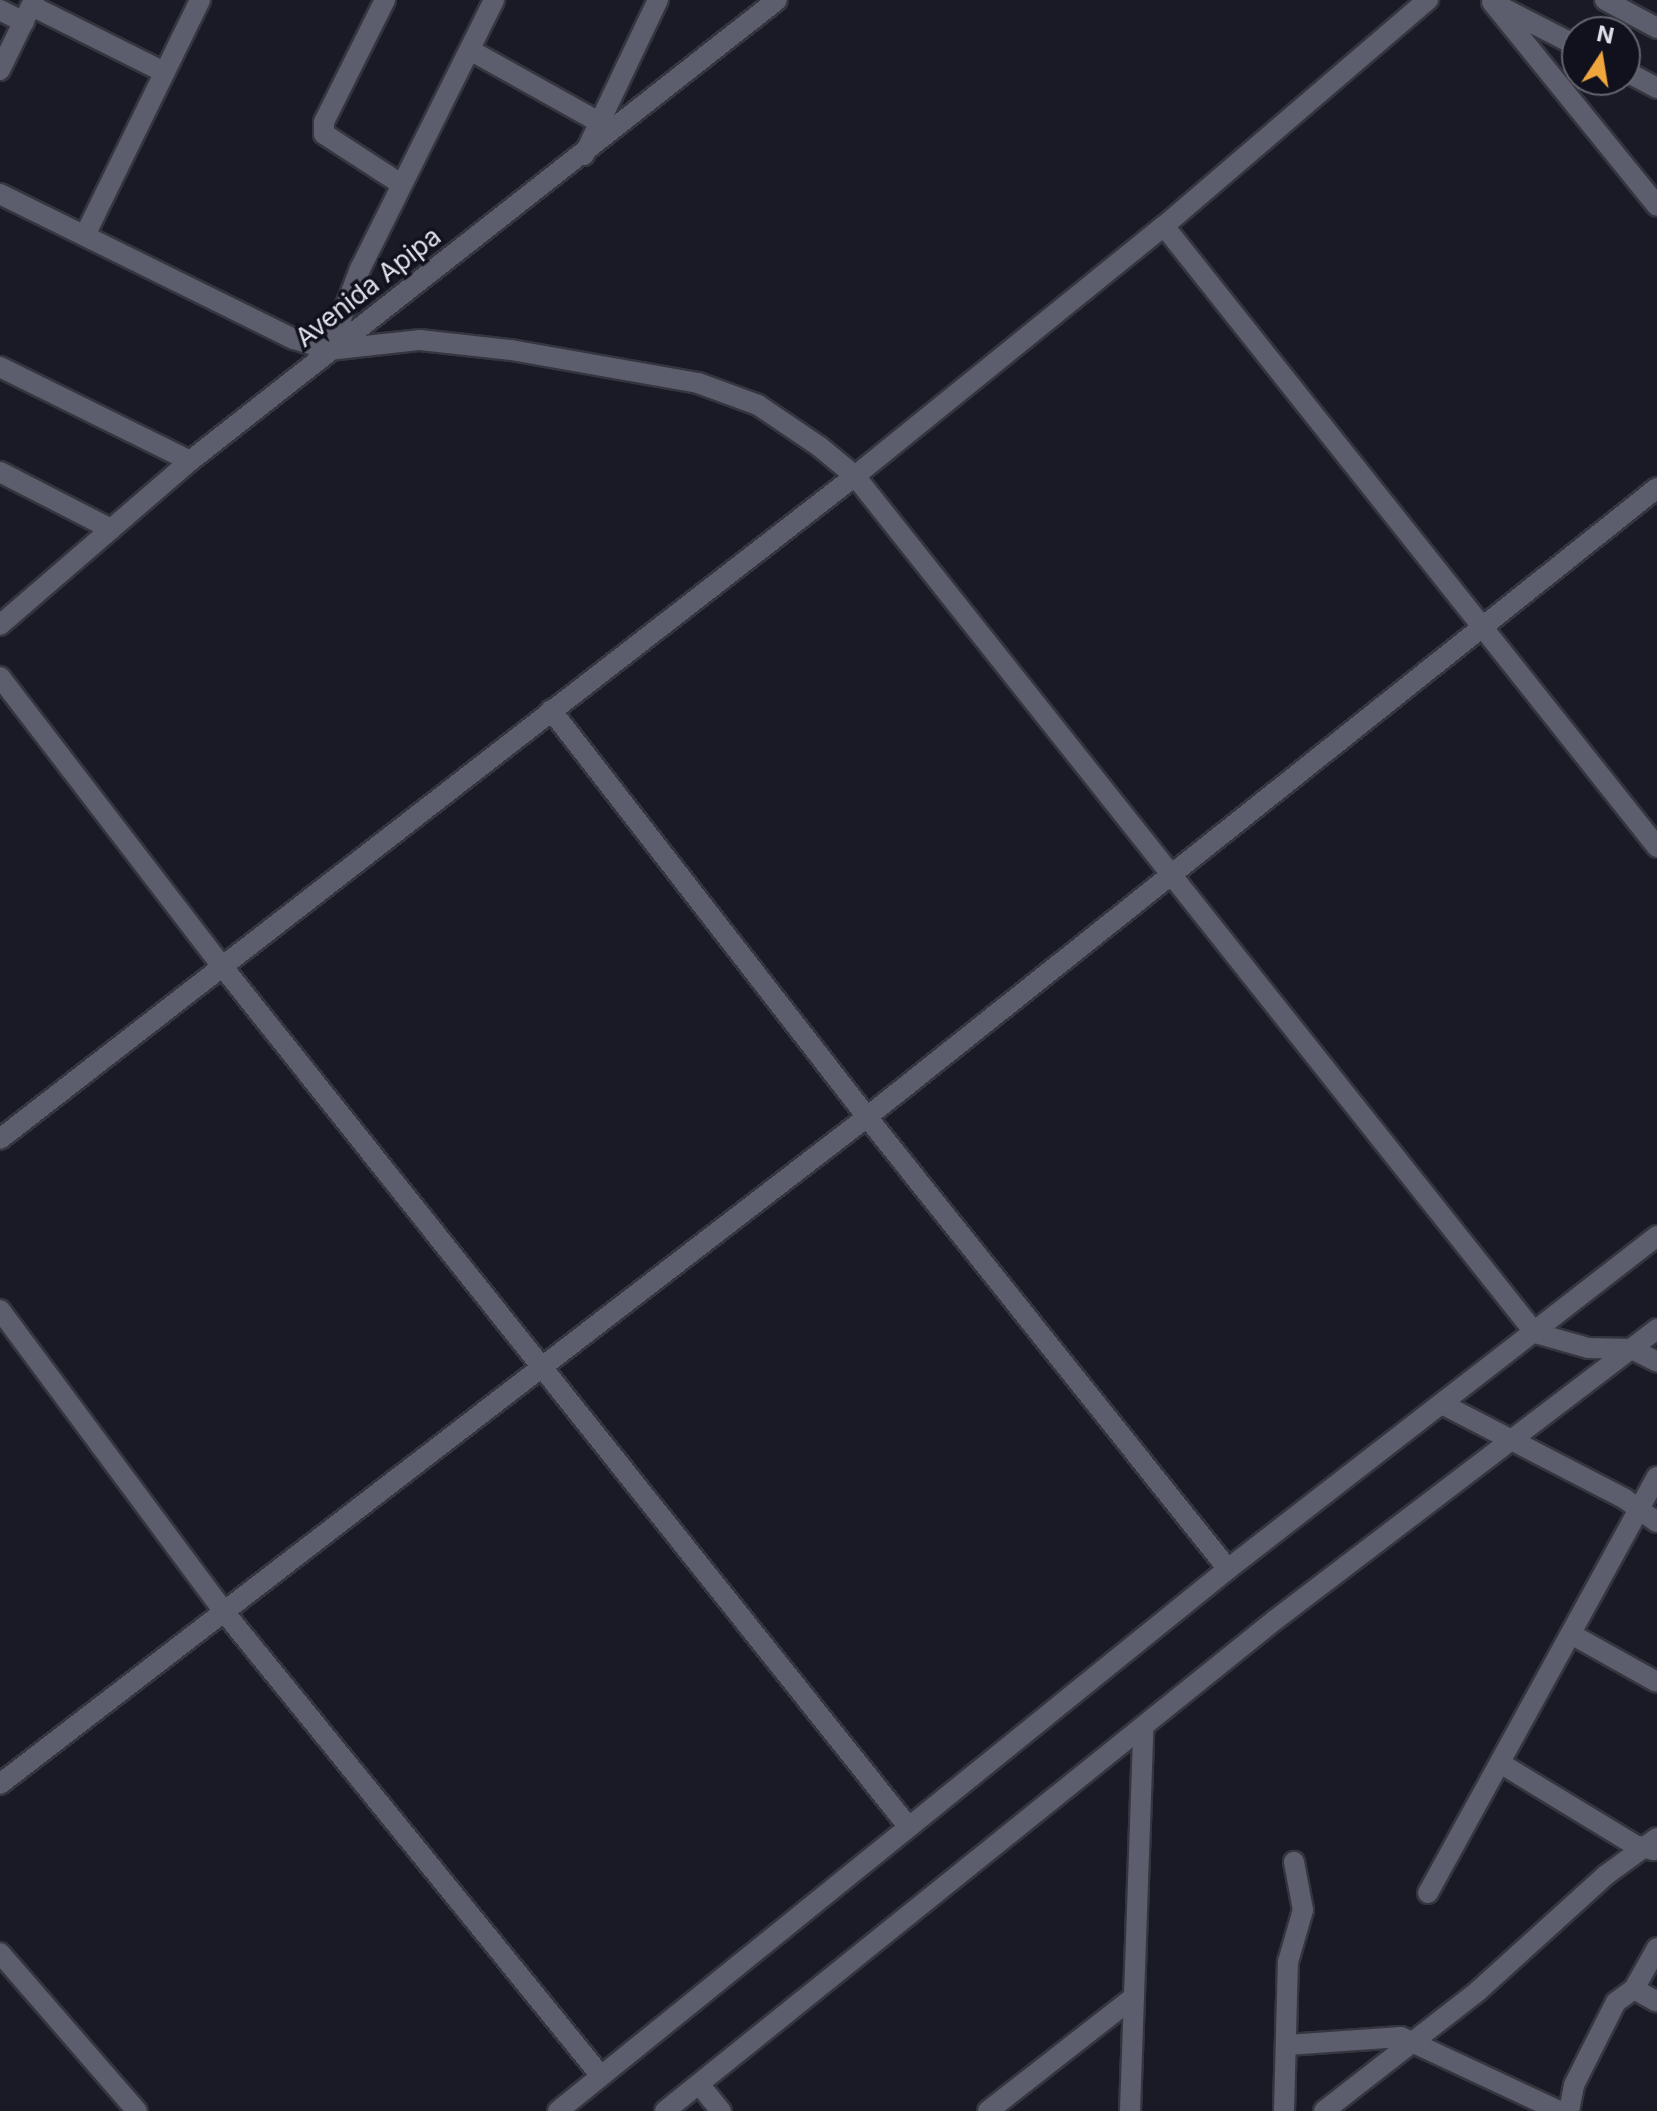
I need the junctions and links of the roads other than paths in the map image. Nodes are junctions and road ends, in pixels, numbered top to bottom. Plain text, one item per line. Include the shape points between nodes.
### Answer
1 (200, 0) edge
2 (385, 0) edge
3 (494, 0) edge
4 (658, 0) edge
5 (777, 0) edge
6 (1428, 0) edge
7 (1605, 0) edge
8 (1490, 1) edge
9 (30, 9) edge
10 (0, 10) edge
11 (1657, 28) edge
12 (1561, 38) edge
13 (470, 50) junction
14 (0, 70) edge
15 (164, 72) junction
16 (597, 121) junction
17 (584, 156) junction
18 (401, 184) junction
19 (1, 197) edge
20 (1657, 206) edge
21 (1164, 226) junction
22 (85, 235) junction
23 (329, 350) junction
24 (0, 367) edge
25 (190, 461) junction
26 (0, 472) edge
27 (855, 476) junction
28 (1657, 488) edge
29 (111, 529) junction
30 (1483, 624) junction
31 (0, 625) edge
32 (0, 677) edge
33 (551, 710) junction
34 (1657, 847) edge
35 (1169, 873) junction
36 (222, 966) junction
37 (867, 1117) junction
38 (0, 1139) edge
39 (1657, 1236) edge
40 (0, 1310) edge
41 (1657, 1329) edge
42 (1535, 1333) junction
43 (1632, 1349) junction
44 (1657, 1362) edge
45 (543, 1364) junction
46 (1444, 1405) junction
47 (1513, 1442) junction
48 (1657, 1477) edge
49 (1638, 1511) junction
50 (1657, 1522) edge
51 (1228, 1569) junction
52 (225, 1613) junction
53 (1571, 1634) junction
54 (1657, 1682) edge
55 (1143, 1731) junction
56 (1500, 1763) junction
57 (0, 1784) edge
58 (907, 1825) junction
59 (1653, 1846) edge
60 (1294, 1862) dead end
61 (1428, 1893) dead end
62 (1657, 1948) edge
63 (0, 1953) edge
64 (1634, 1989) junction
65 (1134, 1997) junction
66 (1657, 2002) edge
67 (1414, 2040) junction
68 (1287, 2045) junction
69 (601, 2076) junction
70 (699, 2084) junction
71 (137, 2111) edge
72 (558, 2111) edge
73 (665, 2111) edge
74 (721, 2111) edge
75 (988, 2111) edge
76 (1130, 2111) edge
77 (1284, 2111) edge
78 (1324, 2111) edge
79 (1559, 2111) edge
80 (1569, 2111) edge

1 - 15 street
2 - 18 street via 324,122 324,134
3 - 13 street
4 - 16 street
5 - 17 street, Avenida Apipa
6 - 21 street
7 - 11 street
8 - 12 street
8 - 20 street
9 - 10 street
9 - 14 street
9 - 15 street
13 - 16 street
13 - 18 street
15 - 22 street
16 - 17 street
17 - 23 street, Avenida Apipa
18 - 23 street
19 - 22 street
21 - 27 street
21 - 30 street
22 - 23 street via 269,328
23 - 25 street, Avenida Apipa
23 - 27 street via 420,340 511,350 698,383 758,405
24 - 25 street
25 - 29 street, Avenida Apipa
26 - 29 street
27 - 33 street
27 - 35 street
28 - 30 street
29 - 31 street, Avenida Apipa
30 - 34 street
30 - 35 street
32 - 36 street
33 - 36 street
33 - 37 street
35 - 37 street
35 - 42 street
36 - 38 street
36 - 45 street
37 - 45 street
37 - 51 street
39 - 42 street
40 - 52 street
41 - 43 street
42 - 43 street via 1588,1348
42 - 46 street
43 - 44 street
43 - 47 street
45 - 52 street
45 - 58 street
46 - 47 street
46 - 51 street
47 - 49 street via 1625,1499
47 - 55 street via 1275,1620
48 - 49 street
49 - 50 street
49 - 53 street
51 - 58 street
52 - 57 street
52 - 69 street
53 - 54 street
53 - 56 street
55 - 65 street
55 - 70 street
56 - 59 street
56 - 61 street
58 - 69 street
59 - 67 street
60 - 68 street via 1303,1910 1288,1962
62 - 64 street
63 - 71 street
64 - 66 street
64 - 80 street via 1616,2002 1574,2085
65 - 75 street
65 - 76 street
67 - 68 street
67 - 78 street
67 - 79 street
68 - 77 street
69 - 72 street
70 - 73 street
70 - 74 street

